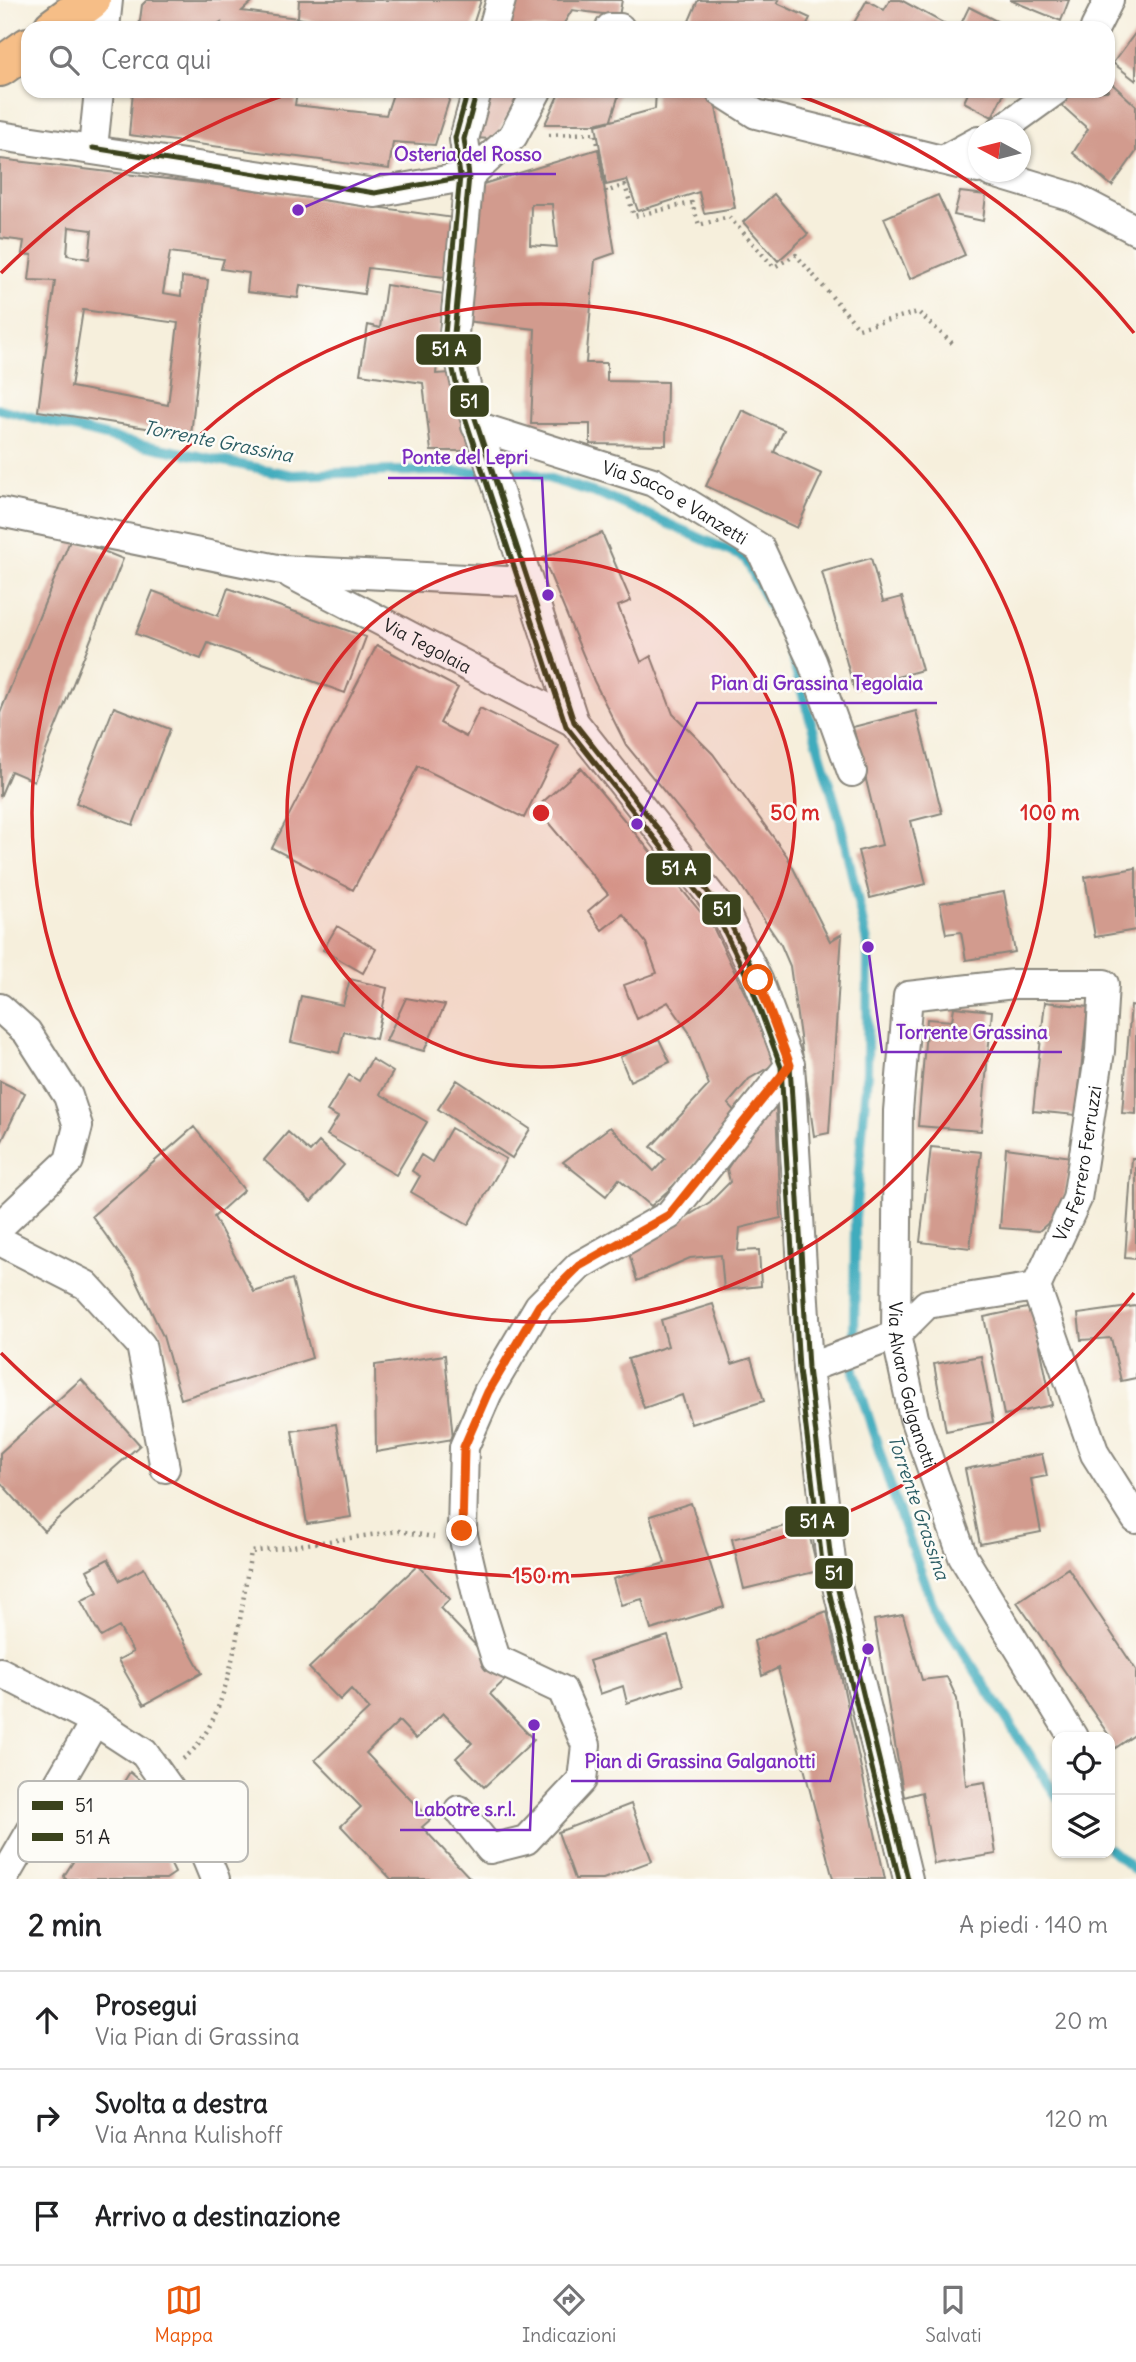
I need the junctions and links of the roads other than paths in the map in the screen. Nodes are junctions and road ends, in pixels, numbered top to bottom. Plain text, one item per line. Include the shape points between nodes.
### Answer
1 (91, 0) edge
2 (108, 0) edge
3 (500, 0) edge
4 (1109, 0) edge
5 (62, 21) edge
6 (106, 21) edge
7 (496, 21) edge
8 (1098, 21) edge
9 (21, 52) edge
10 (0, 67) edge
11 (98, 98) edge
12 (475, 98) edge
13 (533, 98) edge
14 (731, 98) edge
15 (1045, 98) edge
16 (1016, 119) edge
17 (0, 136) edge
18 (968, 146) edge
19 (93, 148) junction
20 (943, 160) junction
21 (968, 166) edge
22 (469, 176) junction
23 (1023, 182) edge
24 (1136, 230) edge
25 (476, 426) junction
26 (0, 512) edge
27 (282, 570) junction
28 (526, 582) junction
29 (573, 722) junction
30 (852, 772) dead end
31 (908, 996) joint
32 (0, 1009) edge
33 (790, 1065) junction
34 (0, 1226) edge
35 (0, 1241) edge
36 (1036, 1287) junction
37 (887, 1339) junction
38 (818, 1365) junction
39 (165, 1468) dead end
40 (1136, 1519) edge
41 (0, 1672) edge
42 (95, 1721) junction
43 (1070, 1732) edge
44 (60, 1781) edge
45 (164, 1781) edge
46 (459, 1810) dead end
47 (18, 1853) edge
48 (208, 1862) edge
49 (3, 1879) edge
50 (215, 1879) edge
51 (908, 1879) edge

1 - 5 main road
2 - 6 street
3 - 7 street
4 - 8 street
9 - 10 main road
11 - 19 street
12 - 22 street via 464,139
13 - 22 street via 513,136
14 - 20 street via 756,114
15 - 16 street
17 - 19 street
18 - 20 street
19 - 22 street via 375,193
20 - 21 street
22 - 25 street via 454,334
23 - 24 street via 1073,197
25 - 28 street
25 - 30 street, Via Sacco e Vanzetti via 653,482 760,548 812,661
26 - 27 street, Via Tegolaia
27 - 28 street, Via Tegolaia
27 - 29 street, Via Tegolaia
28 - 29 street
29 - 33 street via 726,915 758,980
31 - 36 street, Via Ferrero Ferruzzi via 1014,984 1104,984 1100,1051 1077,1199
31 - 37 street, Via Alvaro Galganotti
32 - 34 street via 27,1032 68,1096 78,1126 69,1161
33 - 38 street
33 - 46 street via 669,1215 579,1266 539,1306 488,1392 464,1447 462,1531 480,1608 496,1659 562,1690 586,1745 582,1780 526,1840 490,1849
35 - 39 street via 86,1286 141,1345
36 - 37 street via 927,1304
36 - 40 street via 1095,1454
37 - 38 street
37 - 43 street, Via Alvaro Galganotti via 962,1557
38 - 51 street via 831,1561
41 - 42 street
42 - 44 street
42 - 45 street via 144,1754
47 - 49 street
48 - 50 street

